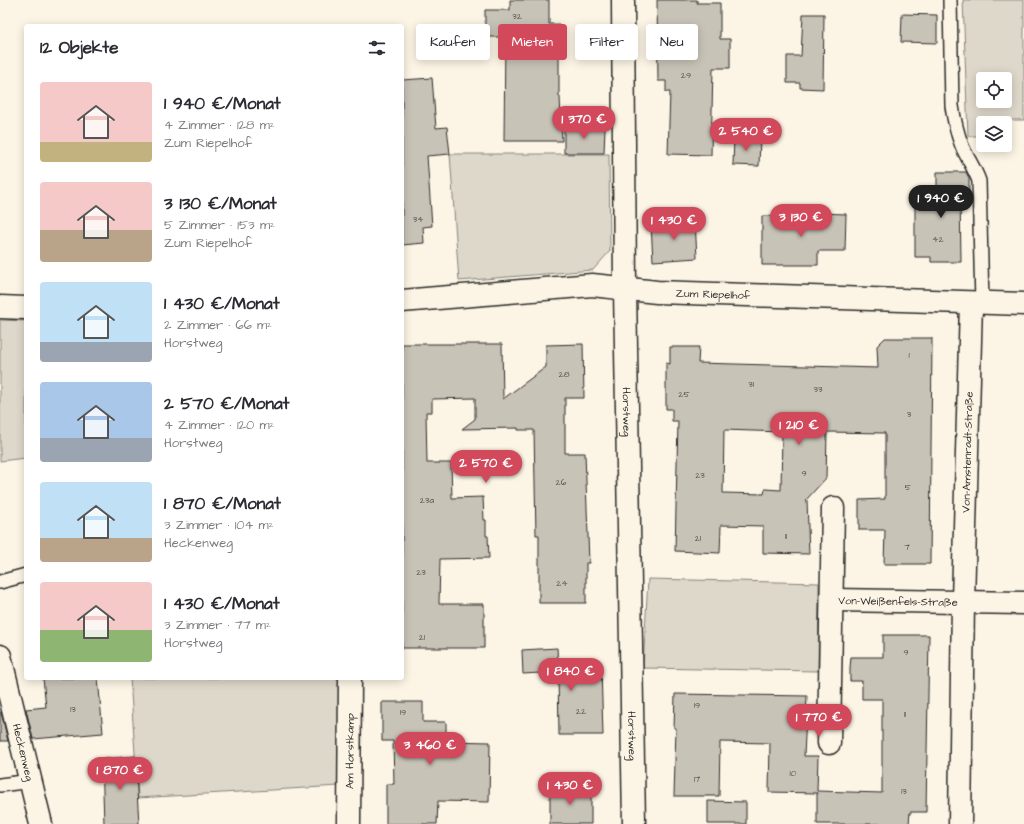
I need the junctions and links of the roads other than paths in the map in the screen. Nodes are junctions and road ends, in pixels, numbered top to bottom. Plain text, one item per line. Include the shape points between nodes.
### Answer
1 (623, 0) edge
2 (950, 0) edge
3 (625, 289) junction
4 (404, 301) edge
5 (977, 303) junction
6 (1024, 304) edge
7 (0, 307) edge
8 (24, 308) edge
9 (833, 508) dead end
10 (24, 576) edge
11 (0, 582) edge
12 (833, 600) junction
13 (963, 602) junction
14 (1024, 603) edge
15 (0, 656) edge
16 (350, 680) edge
17 (829, 742) dead end
18 (31, 781) junction
19 (0, 785) edge
20 (41, 824) edge
21 (349, 824) edge
22 (634, 824) edge
23 (960, 824) edge

1 - 3 street, Horstweg
2 - 5 lane via 954,118 963,147 979,181
3 - 4 street, Zum Riepelhof via 592,285
3 - 5 street, Zum Riepelhof
3 - 22 street, Horstweg
5 - 6 street, Zum Riepelhof
5 - 13 street, Von-Amstenradt-Straße
7 - 8 street
9 - 12 street, Von-Weißenfels-Straße
10 - 11 lane
12 - 13 street, Von-Weißenfels-Straße
12 - 17 street, Von-Weißenfels-Straße
13 - 14 street
13 - 23 street, Von-Amstenradt-Straße
15 - 18 street, Heckenweg
16 - 21 street, Am Horstkamp
18 - 19 lane
18 - 20 street, Heckenweg

